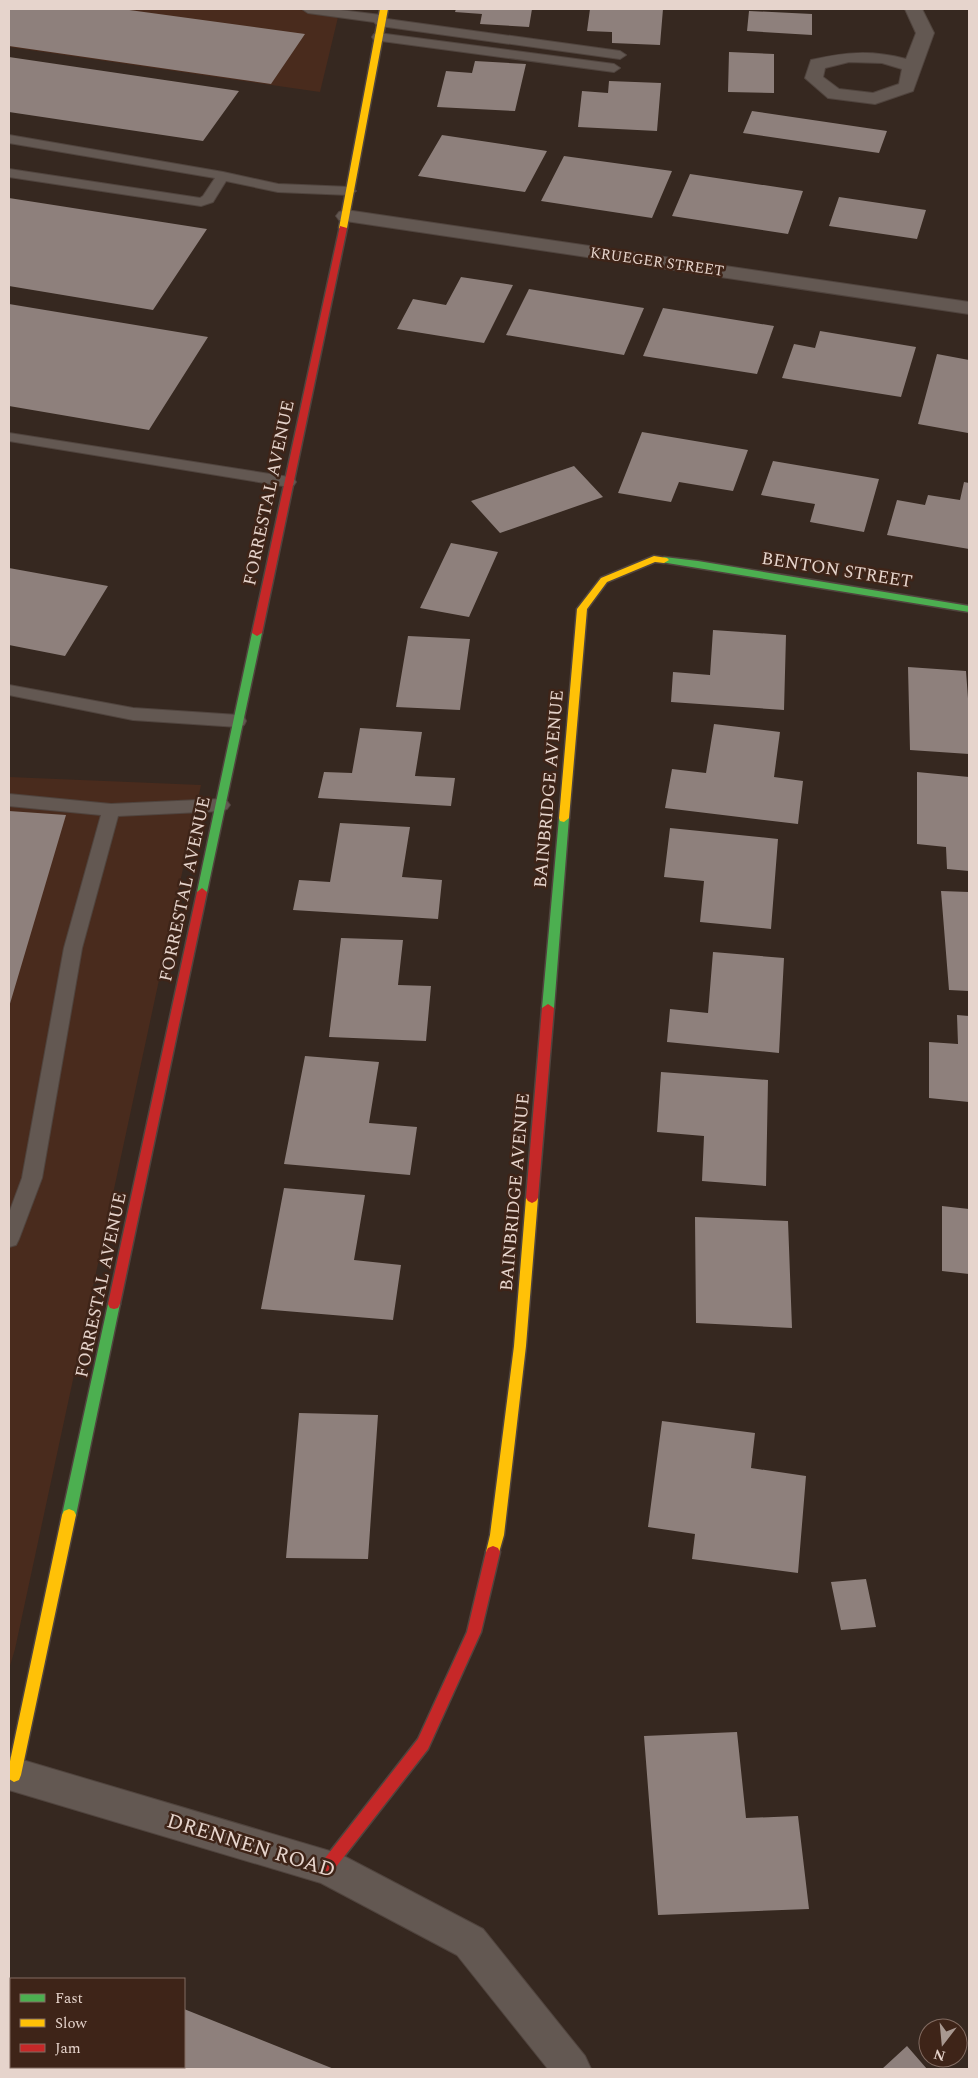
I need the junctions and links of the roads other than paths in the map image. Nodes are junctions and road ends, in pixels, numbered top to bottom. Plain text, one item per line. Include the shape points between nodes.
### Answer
1 (308, 9) edge
2 (914, 9) edge
3 (381, 16) edge
4 (378, 36) junction
5 (620, 55) dead end
6 (912, 66) junction
7 (614, 68) dead end
8 (9, 139) edge
9 (9, 173) edge
10 (223, 176) junction
11 (350, 191) junction
12 (346, 216) junction
13 (969, 308) edge
14 (9, 437) edge
15 (289, 482) junction
16 (698, 564) joint
17 (969, 609) edge
18 (9, 690) edge
19 (238, 721) junction
20 (9, 800) edge
21 (221, 805) junction
22 (111, 810) junction
23 (9, 1239) edge
24 (11, 1774) edge
25 (327, 1867) junction
26 (572, 2069) edge

1 - 3 lane
2 - 6 street via 925,33
3 - 4 street, FORRESTAL AVENUE
3 - 5 lane
4 - 7 lane
4 - 11 street, FORRESTAL AVENUE
6 - 6 street via 882,58 849,57 817,64 814,78 834,94 875,99 907,87
8 - 10 lane
9 - 10 lane via 201,202 208,199
10 - 11 lane via 278,188
11 - 12 street, FORRESTAL AVENUE
12 - 13 street, KRUEGER STREET
12 - 15 street, FORRESTAL AVENUE
14 - 15 lane
15 - 19 street, FORRESTAL AVENUE
16 - 17 street, BENTON STREET
16 - 25 street, BAINBRIDGE AVENUE via 654,560 604,580 582,609 520,1346 497,1535 474,1632 424,1744
18 - 19 lane via 133,714
19 - 21 street, FORRESTAL AVENUE
20 - 22 lane
21 - 22 lane
21 - 24 street, FORRESTAL AVENUE
22 - 23 lane via 73,948 32,1178
24 - 25 street, DRENNEN ROAD
25 - 26 street, DRENNEN ROAD via 470,1942

